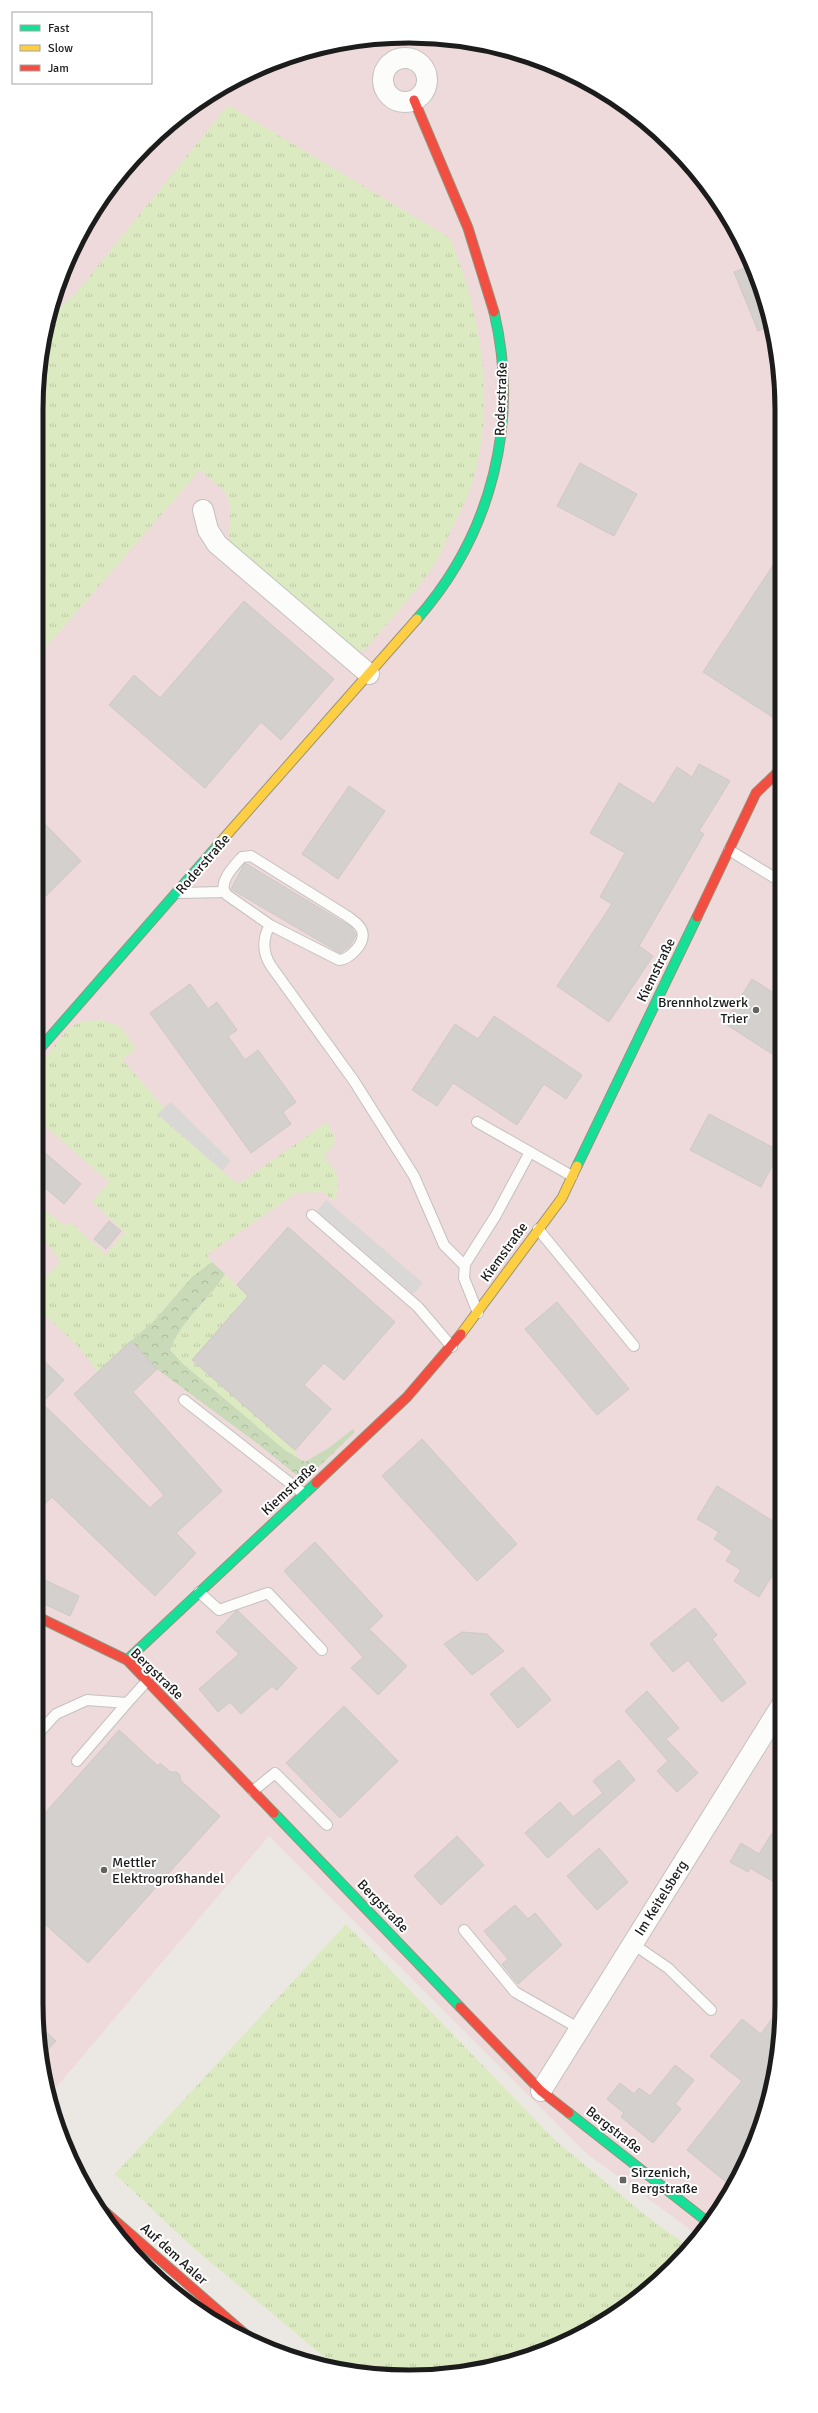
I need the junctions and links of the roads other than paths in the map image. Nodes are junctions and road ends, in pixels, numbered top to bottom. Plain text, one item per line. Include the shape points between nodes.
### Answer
1 (414, 100) dead end
2 (203, 510) dead end
3 (369, 674) junction
4 (775, 775) edge
5 (729, 850) junction
6 (775, 878) edge
7 (224, 892) junction
8 (177, 893) junction
9 (270, 925) junction
10 (43, 1045) edge
11 (477, 1122) dead end
12 (530, 1152) junction
13 (572, 1176) junction
14 (312, 1214) dead end
15 (538, 1229) junction
16 (465, 1266) junction
17 (478, 1313) junction
18 (634, 1346) dead end
19 (452, 1347) junction
20 (184, 1400) dead end
21 (304, 1494) junction
22 (199, 1592) junction
23 (43, 1619) edge
24 (322, 1650) dead end
25 (127, 1660) junction
26 (147, 1681) junction
27 (127, 1703) junction
28 (775, 1716) edge
29 (43, 1728) edge
30 (77, 1761) dead end
31 (253, 1791) junction
32 (327, 1825) dead end
33 (464, 1930) dead end
34 (633, 1944) junction
35 (711, 2010) dead end
36 (580, 2029) junction
37 (542, 2091) junction
38 (705, 2219) edge
39 (114, 2220) edge
40 (224, 2317) junction
41 (226, 2321) edge
42 (241, 2329) edge

1 - 3 street, Roderstraße via 450,183 493,307 504,364 501,436 494,475 468,542 448,578 423,612
2 - 3 street via 208,530 217,544
3 - 8 street, Roderstraße
4 - 5 street, Kiemstraße via 756,793
5 - 6 lane
5 - 13 street, Kiemstraße
7 - 8 lane
7 - 9 lane
7 - 9 lane via 224,881 240,859 252,856 347,916 361,928 363,940 345,959 335,959
8 - 10 street, Roderstraße
9 - 16 lane via 264,943 267,961 354,1081 414,1176 446,1248
11 - 12 lane
12 - 13 lane
12 - 16 lane
13 - 15 street, Kiemstraße via 562,1198
14 - 19 lane via 418,1307
15 - 17 street, Kiemstraße
15 - 18 lane
16 - 17 lane via 464,1278
17 - 19 street, Kiemstraße
19 - 21 street, Kiemstraße via 407,1397
20 - 21 lane
21 - 22 street, Kiemstraße
22 - 24 lane via 219,1610 268,1593
22 - 25 street, Kiemstraße
23 - 25 street, Bergstraße
25 - 26 street, Bergstraße
26 - 27 lane
26 - 31 street, Bergstraße
27 - 29 lane via 87,1700 56,1714
27 - 30 lane
28 - 34 street, Im Keitelsberg
31 - 32 lane via 275,1773
31 - 37 street, Bergstraße
33 - 36 lane via 515,1992
34 - 35 lane via 668,1968
34 - 36 street, Im Keitelsberg
36 - 37 street, Im Keitelsberg
37 - 38 street, Bergstraße
39 - 40 street, Auf dem Aaler
40 - 41 street, Auf dem Aaler
40 - 42 street, Auf dem Aaler

